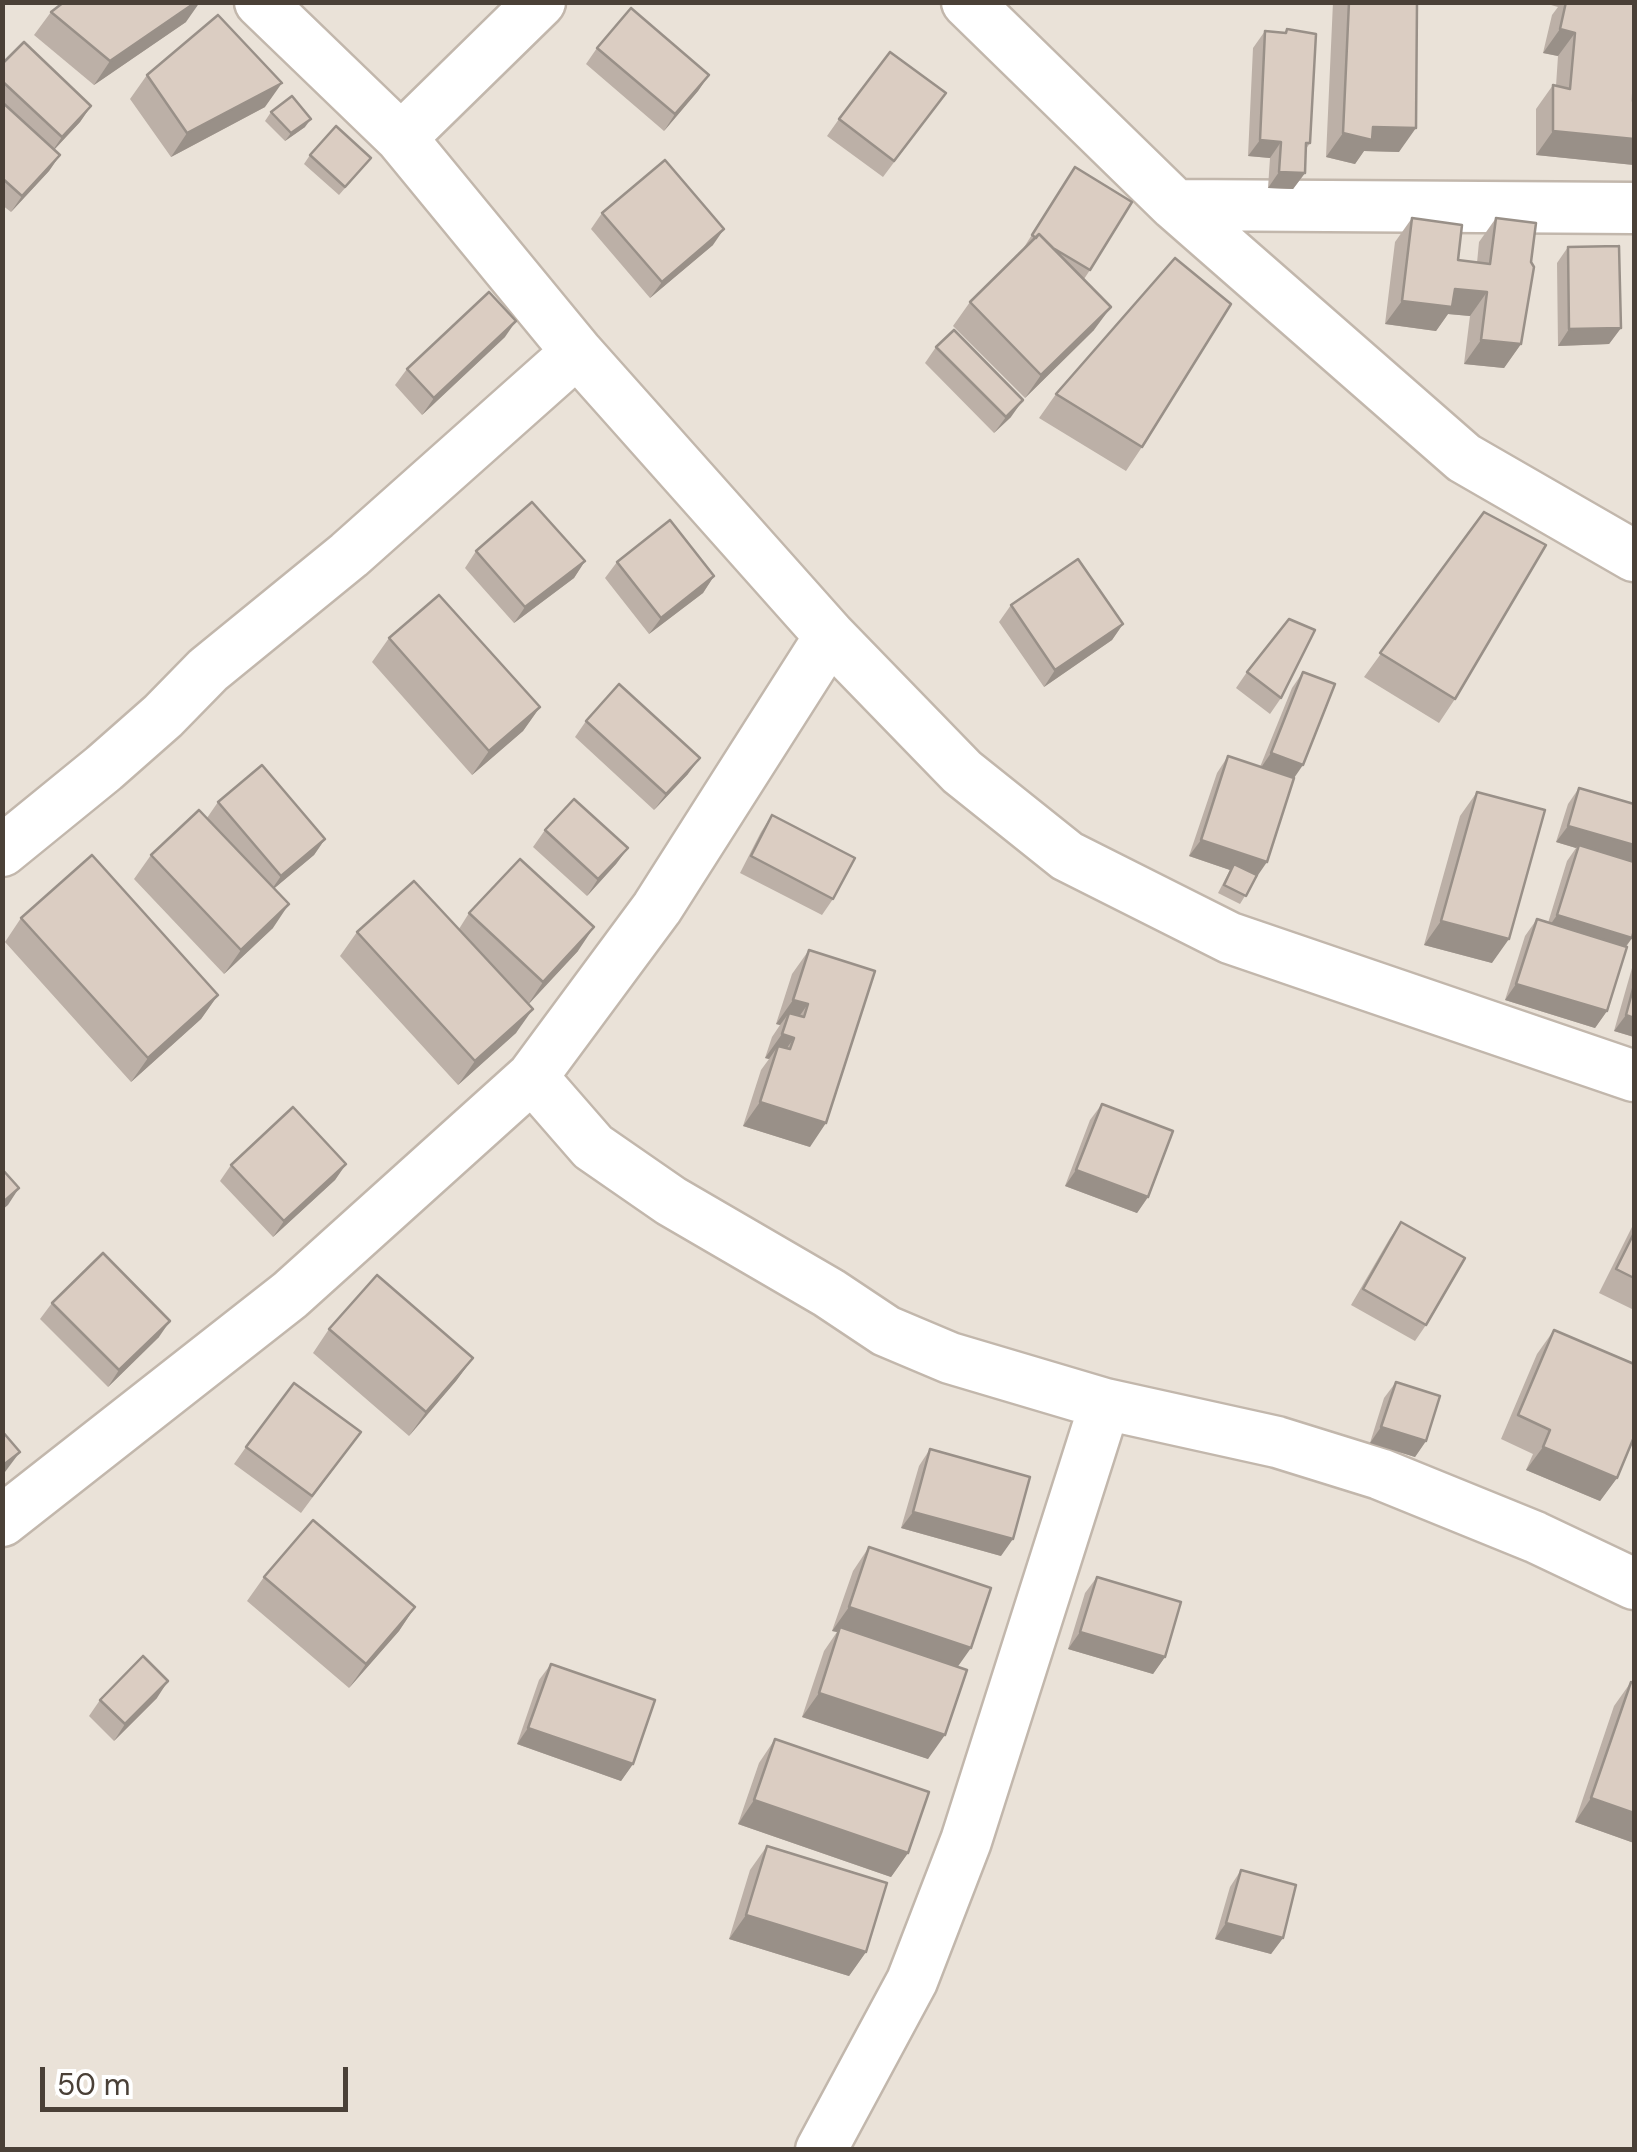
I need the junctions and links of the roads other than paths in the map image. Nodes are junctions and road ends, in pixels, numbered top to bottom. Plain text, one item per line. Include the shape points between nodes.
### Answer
1 (260, 2) edge
2 (540, 2) edge
3 (967, 2) edge
4 (401, 138) junction
5 (1174, 205) junction
6 (1634, 208) edge
7 (577, 352) junction
8 (1634, 556) edge
9 (830, 636) junction
10 (2, 851) edge
11 (1634, 1076) edge
12 (532, 1077) junction
13 (1104, 1404) junction
14 (2, 1521) edge
15 (1634, 1584) edge
16 (821, 2150) edge

1 - 4 street
2 - 4 street
3 - 5 street
4 - 7 street
5 - 6 street
5 - 8 street via 1464,458
7 - 9 street
7 - 10 street
9 - 11 street via 962,772 1067,856 1230,938
9 - 12 street via 657,908
12 - 13 street via 593,1147 886,1331 950,1358
12 - 14 street via 290,1296
13 - 15 street via 1277,1442 1380,1474
13 - 16 street via 952,1876 912,1981

